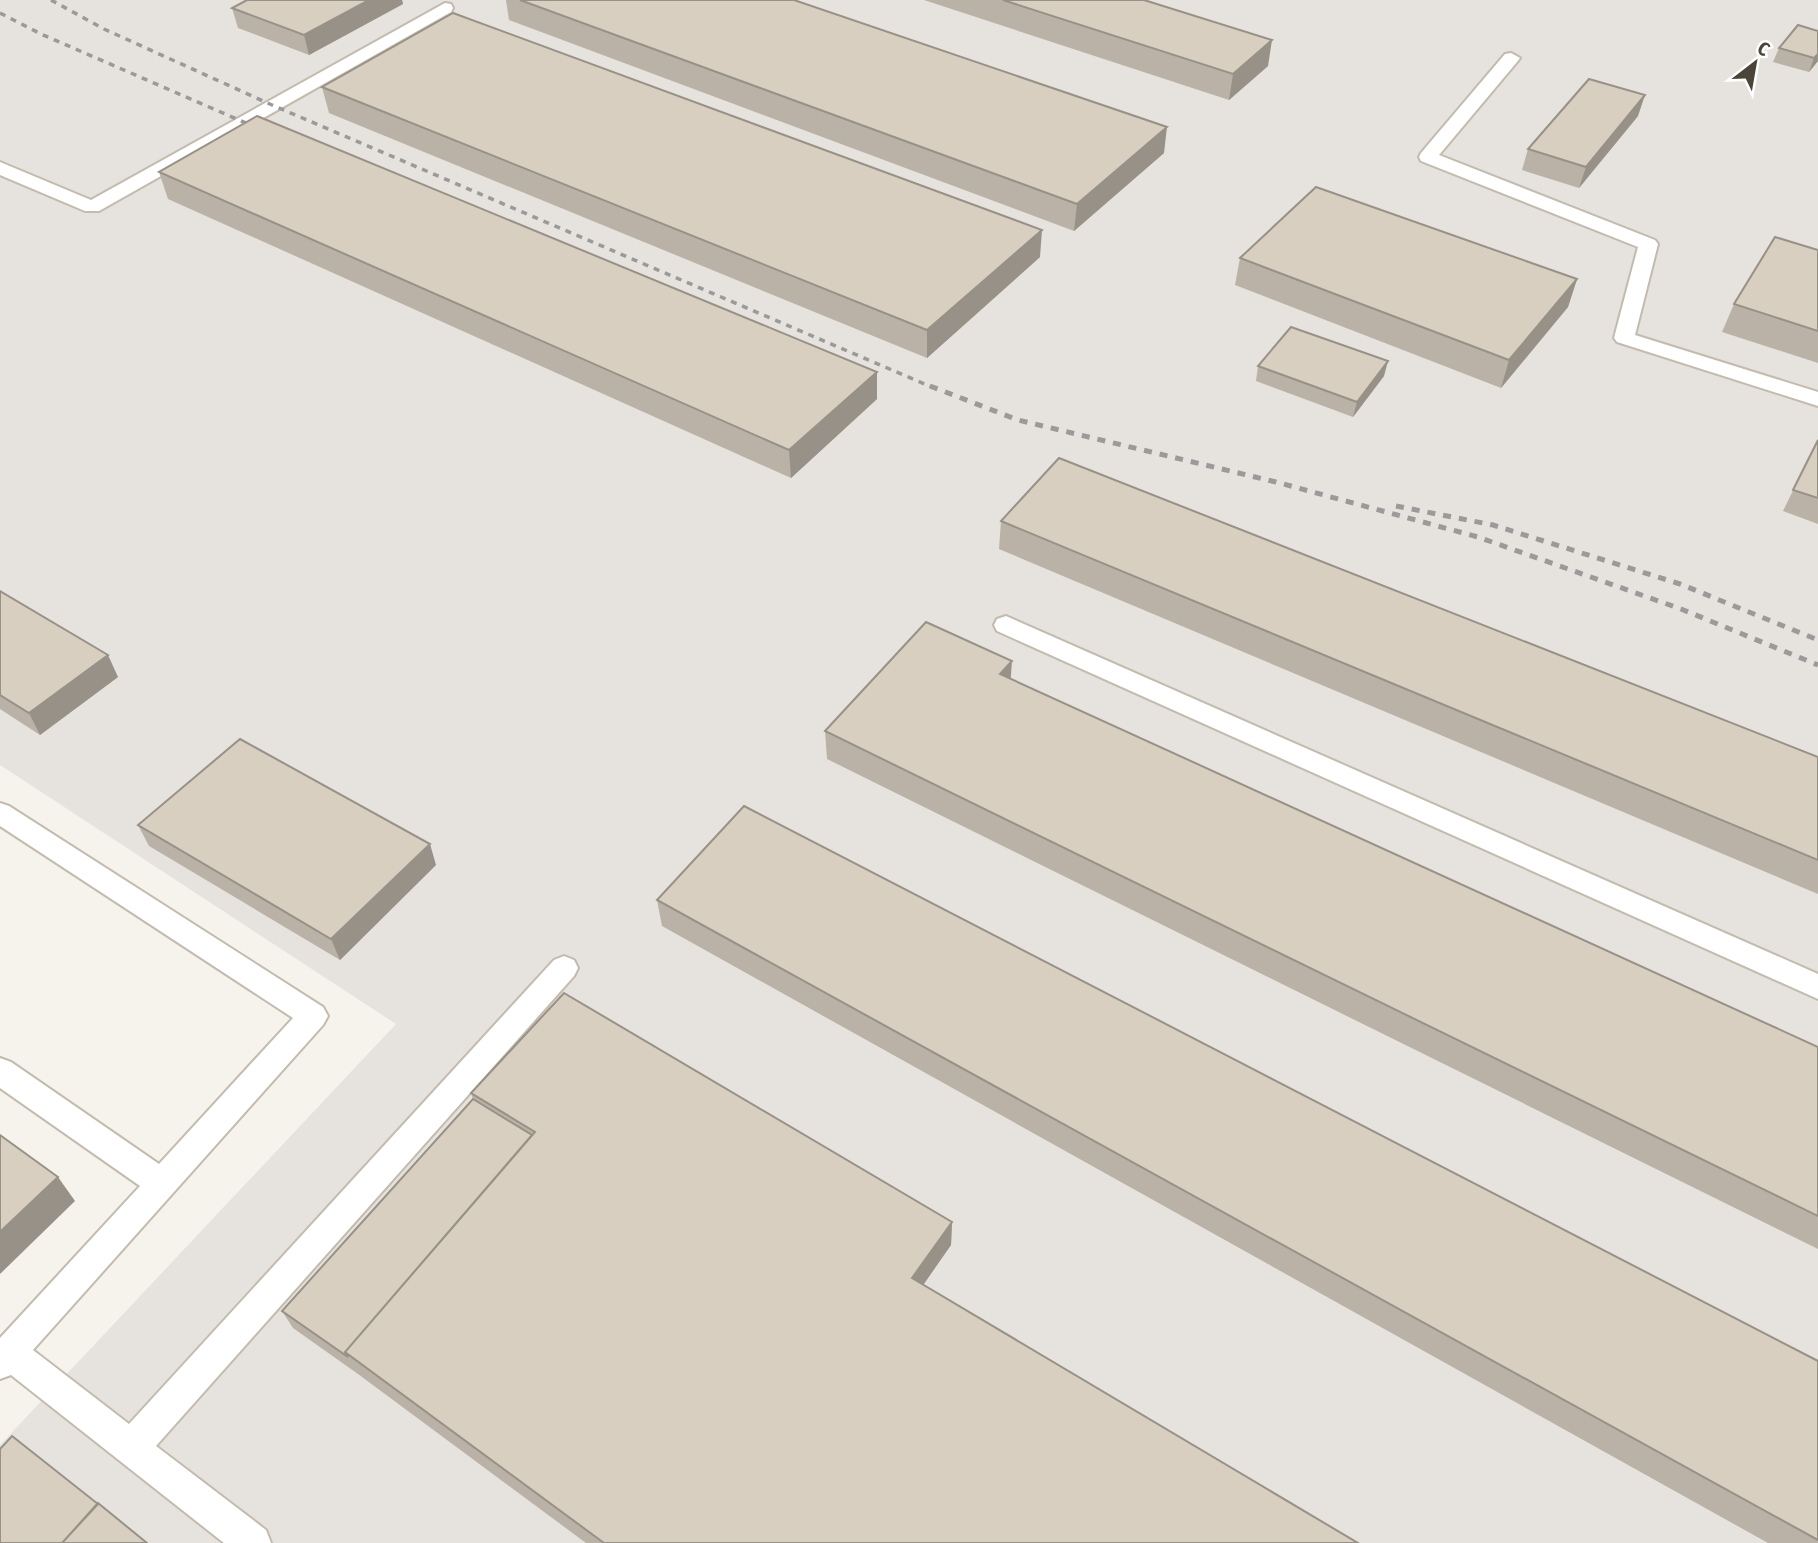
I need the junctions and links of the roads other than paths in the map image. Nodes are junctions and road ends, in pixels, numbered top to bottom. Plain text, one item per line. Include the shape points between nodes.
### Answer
1 (445, 8) dead end
2 (1511, 58) dead end
3 (0, 168) edge
4 (1818, 399) edge
5 (1006, 625) dead end
6 (0, 813) edge
7 (564, 968) dead end
8 (1818, 987) edge
9 (0, 1071) edge
10 (163, 1184) junction
11 (5, 1358) edge
12 (131, 1448) junction
13 (253, 1543) edge

1 - 3 lane via 92,207
2 - 4 lane via 1428,157 1648,244 1624,338
5 - 8 lane
6 - 10 lane via 313,1016
7 - 12 lane
9 - 10 lane
10 - 11 lane
11 - 12 lane
12 - 13 lane

